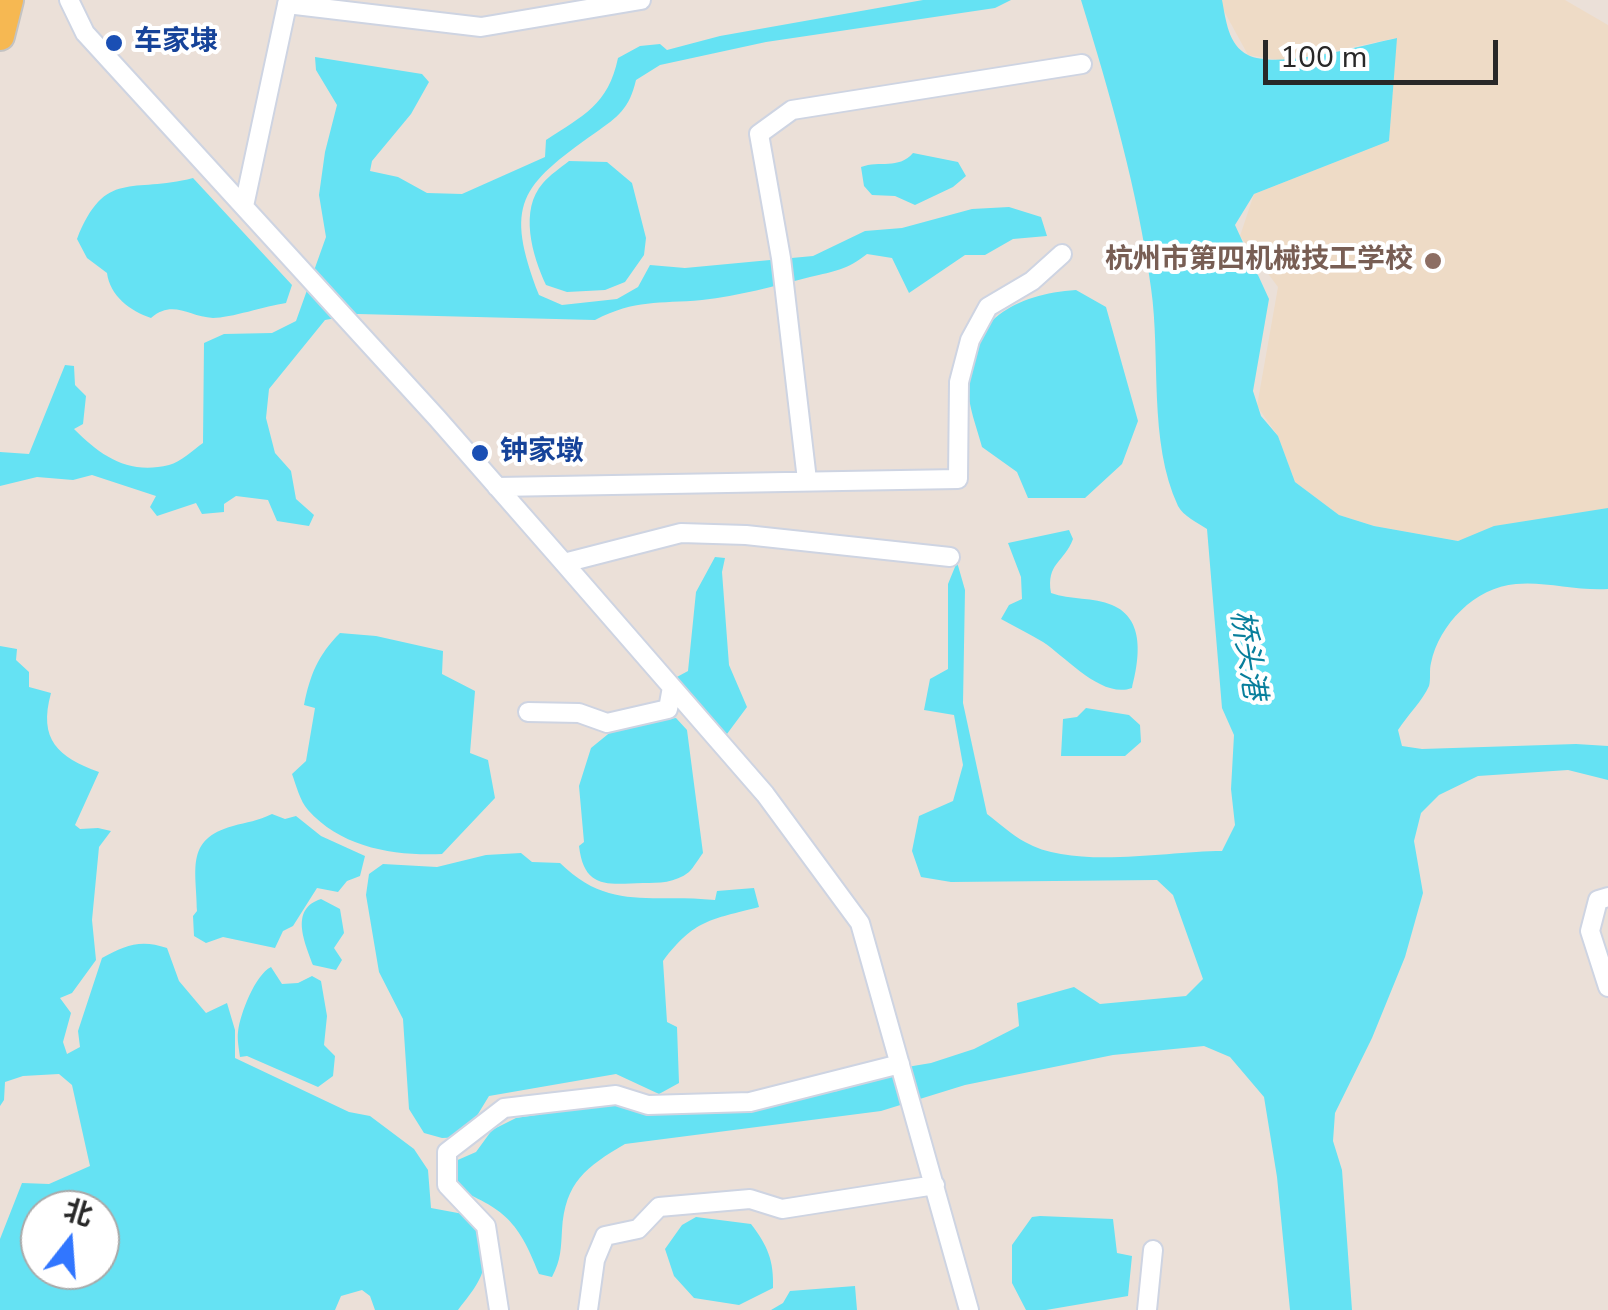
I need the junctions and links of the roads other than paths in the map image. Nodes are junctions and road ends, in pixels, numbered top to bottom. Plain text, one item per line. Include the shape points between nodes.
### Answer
1 (9, 0) edge
2 (69, 0) edge
3 (641, 0) edge
4 (288, 2) edge
5 (0, 36) edge
6 (1082, 64) dead end
7 (244, 206) junction
8 (1062, 254) dead end
9 (808, 480) junction
10 (497, 486) junction
11 (950, 557) dead end
12 (564, 563) junction
13 (672, 687) junction
14 (528, 712) dead end
15 (1608, 897) edge
16 (1608, 987) edge
17 (900, 1064) junction
18 (935, 1185) junction
19 (1153, 1250) dead end
20 (499, 1310) edge
21 (588, 1310) edge
22 (969, 1310) edge
23 (1147, 1310) edge

1 - 5 main road
2 - 7 street via 85,33
3 - 4 street via 481,28
4 - 7 street
6 - 9 street via 792,110 759,134
7 - 10 street
8 - 9 street via 988,307 970,340 960,382 958,479
9 - 10 street
10 - 12 street
11 - 12 street via 681,532
12 - 13 street
13 - 14 street via 668,708 607,723 579,713
13 - 17 street via 765,794 860,923
15 - 16 street via 1598,900 1590,931
17 - 18 street
17 - 20 street via 750,1102 648,1104 616,1095 504,1108 447,1152 446,1185 486,1226
18 - 21 street via 782,1208 750,1199 659,1207 638,1230 605,1236
18 - 22 street
19 - 23 street

